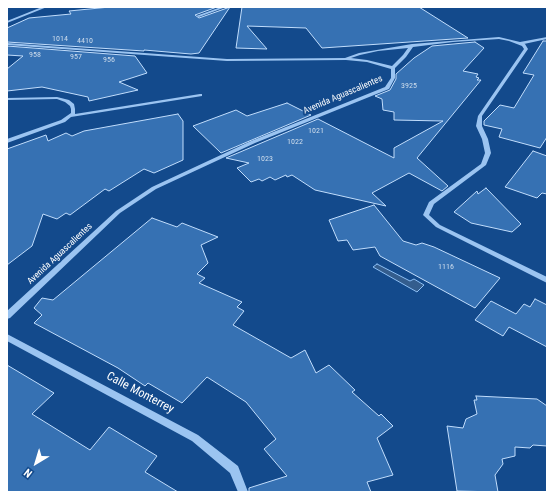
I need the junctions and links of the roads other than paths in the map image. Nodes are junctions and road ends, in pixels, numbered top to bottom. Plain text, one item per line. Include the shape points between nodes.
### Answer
1 (45, 7) edge
2 (224, 7) edge
3 (198, 16) dead end
4 (7, 22) edge
5 (547, 38) edge
6 (521, 43) junction
7 (7, 44) edge
8 (412, 45) junction
9 (346, 59) junction
10 (393, 68) junction
11 (200, 95) dead end
12 (7, 99) edge
13 (70, 116) junction
14 (7, 141) edge
15 (547, 280) edge
16 (7, 316) edge
17 (7, 337) edge
18 (243, 492) edge

1 - 4 street
2 - 3 street
5 - 6 street
6 - 8 street via 499,38
6 - 15 street via 526,49 480,116 479,126 488,152 483,165 431,203 426,215 438,226
7 - 9 street, Avenida Aguascalientes via 227,60
8 - 9 street via 359,54
8 - 10 street
9 - 10 street, Avenida Aguascalientes
10 - 16 street, Avenida Aguascalientes via 394,78 387,88 253,142 154,188 118,212
11 - 13 street
12 - 13 street via 57,98 72,105 73,113
13 - 14 street via 44,129
17 - 18 street, Calle Monterrey via 195,438 234,470

